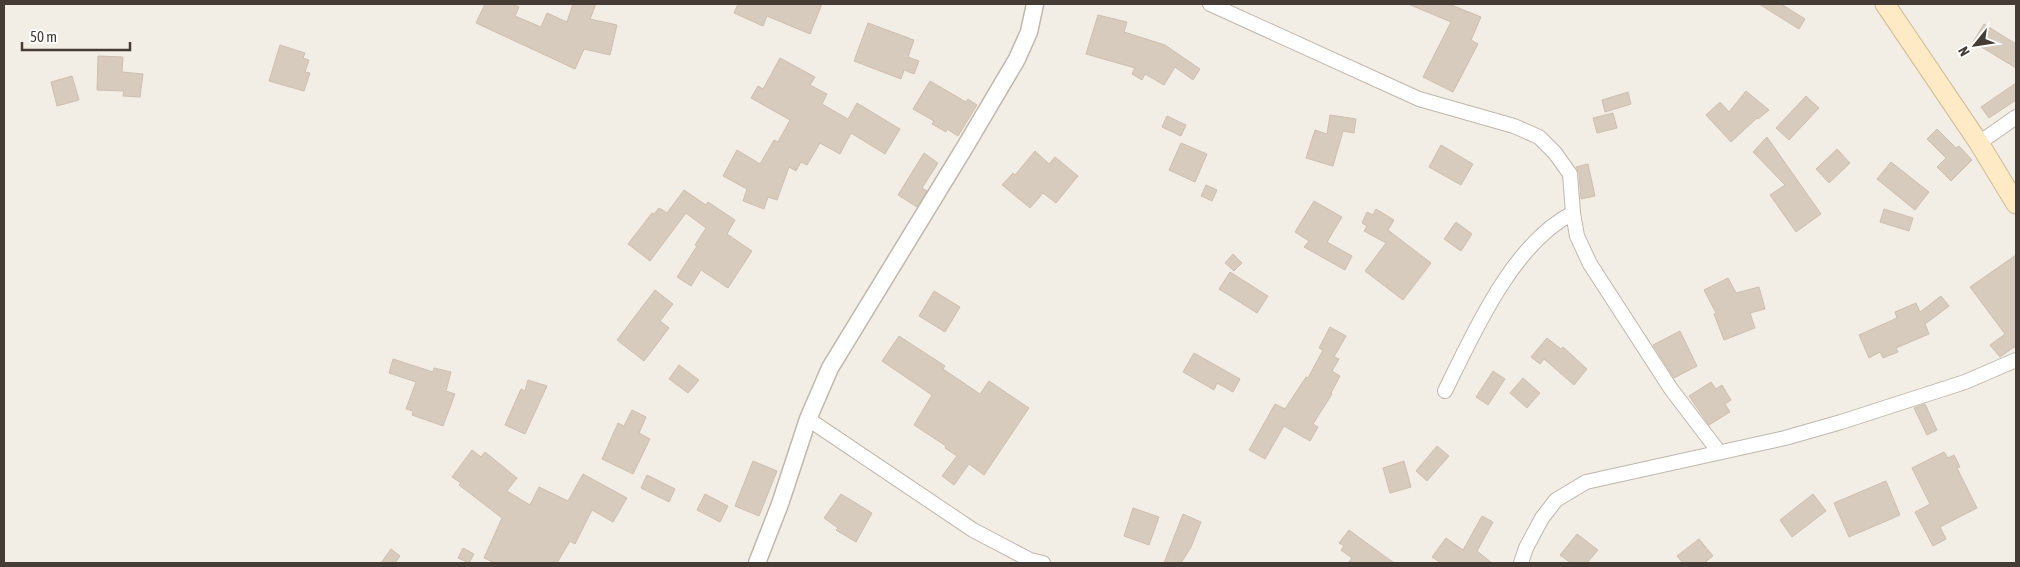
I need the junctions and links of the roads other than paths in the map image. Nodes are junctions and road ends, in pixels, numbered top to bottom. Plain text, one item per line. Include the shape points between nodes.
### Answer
1 (1035, 4) edge
2 (1210, 4) edge
3 (1885, 4) edge
4 (2016, 117) edge
5 (1979, 143) junction
6 (2016, 204) edge
7 (1573, 213) junction
8 (2016, 360) edge
9 (1446, 391) dead end
10 (808, 419) junction
11 (1719, 452) junction
12 (757, 563) edge
13 (1043, 563) edge
14 (1520, 563) edge

1 - 10 street via 1029,32 1016,59 830,368
2 - 7 street via 1419,99 1514,126 1539,137 1570,174
3 - 5 main road
4 - 5 street
5 - 6 main road
7 - 9 street via 1556,221 1519,261 1475,330
7 - 11 street via 1577,236 1590,264 1671,389
8 - 11 street via 1965,382 1841,422
10 - 12 street
10 - 13 street via 973,530 1030,560
11 - 14 street via 1586,482 1556,500 1542,518

